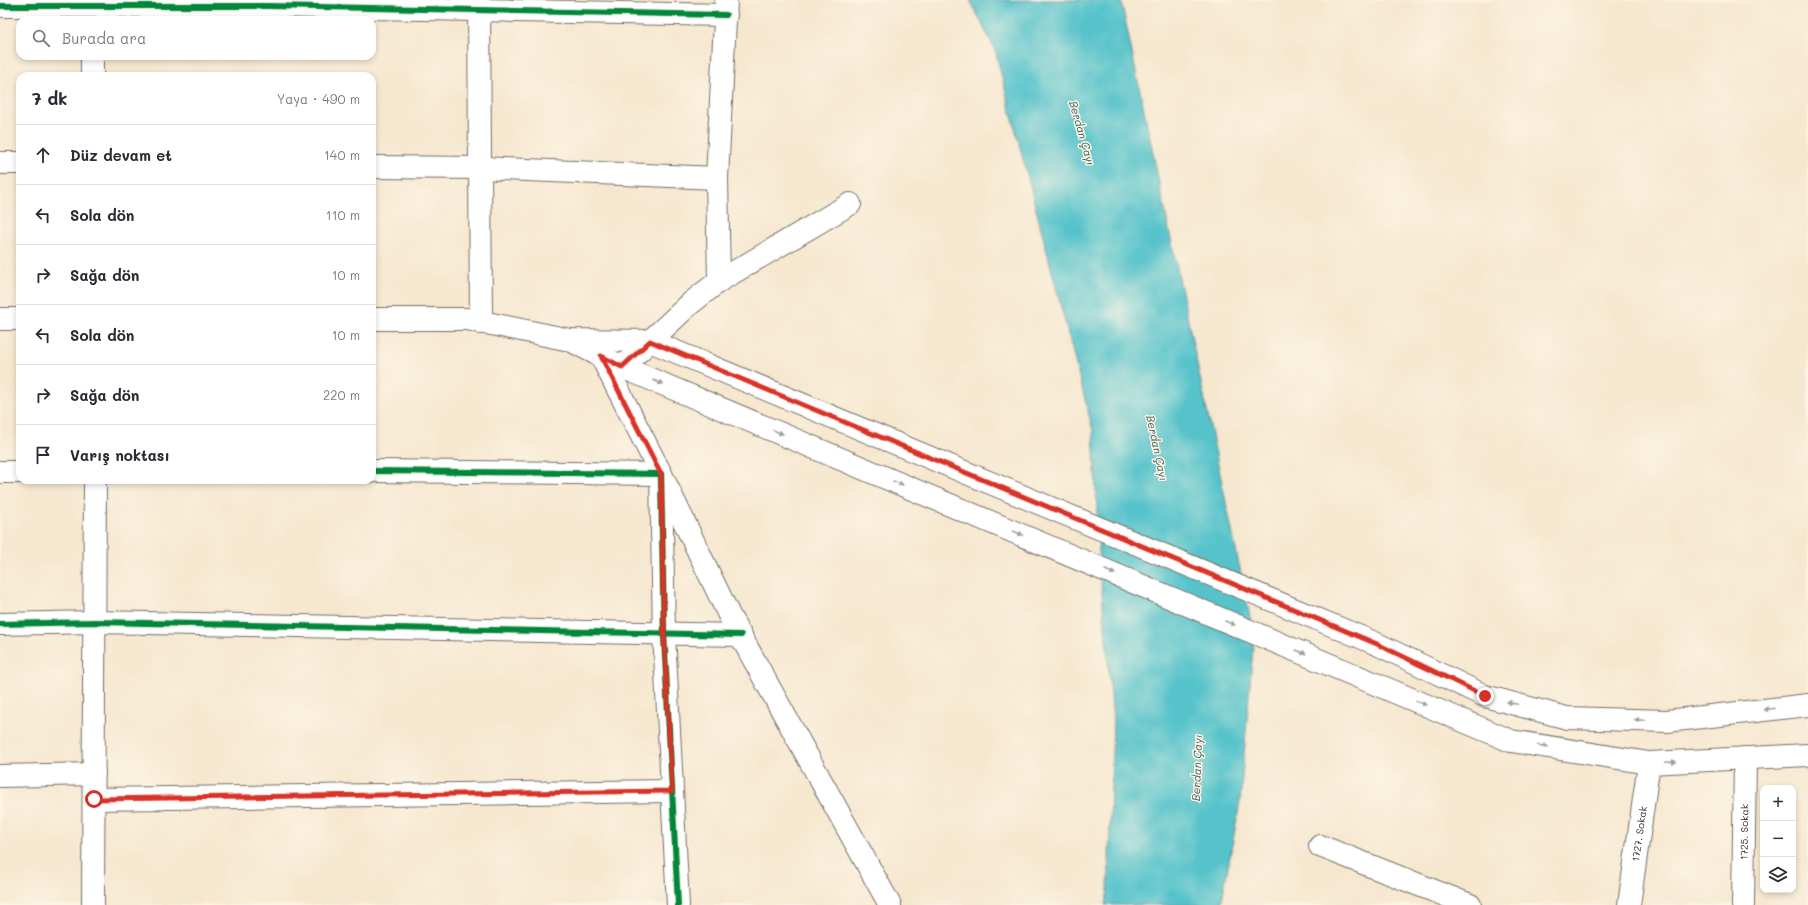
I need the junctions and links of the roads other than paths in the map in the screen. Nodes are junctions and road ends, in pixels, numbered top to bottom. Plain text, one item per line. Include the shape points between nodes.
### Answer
1 (479, 5) edge
2 (0, 6) edge
3 (726, 8) edge
4 (91, 9) edge
5 (92, 60) edge
6 (92, 72) edge
7 (0, 163) edge
8 (16, 163) edge
9 (376, 167) edge
10 (480, 168) junction
11 (717, 178) junction
12 (850, 204) dead end
13 (719, 281) junction
14 (0, 319) edge
15 (16, 319) edge
16 (376, 319) edge
17 (481, 323) junction
18 (570, 340) junction
19 (650, 341) junction
20 (601, 356) junction
21 (622, 367) junction
22 (376, 471) edge
23 (0, 472) edge
24 (16, 472) edge
25 (661, 474) junction
26 (96, 484) edge
27 (95, 622) junction
28 (0, 624) edge
29 (664, 634) junction
30 (741, 635) junction
31 (1808, 705) edge
32 (1808, 755) edge
33 (1745, 758) junction
34 (1649, 763) junction
35 (94, 774) junction
36 (0, 776) edge
37 (672, 791) junction
38 (94, 799) junction
39 (1320, 846) dead end
40 (93, 905) edge
41 (678, 905) edge
42 (890, 905) edge
43 (1470, 905) edge
44 (1629, 905) edge
45 (1743, 905) edge

1 - 3 street
1 - 4 street
1 - 10 street
2 - 4 street
3 - 11 street
5 - 6 street
7 - 8 street
9 - 10 street
10 - 11 street
10 - 17 street
11 - 13 street
12 - 13 street
13 - 19 street
14 - 15 street
16 - 17 street via 467,319
17 - 18 street
18 - 19 street
18 - 20 street
19 - 21 street
31 -> 19 street via 1667,721 1567,718 1485,696 1377,644
20 - 21 street
20 - 25 street
21 -> 34 street via 1511,741
22 - 25 street
23 - 24 street
25 - 29 street
25 - 30 street
26 - 27 street
27 - 28 street
27 - 29 street
27 - 35 street
29 - 30 street
29 - 37 street
30 - 42 street
32 - 33 street
34 -> 33 street
33 - 45 street, 1725. Sokak
34 - 44 street, 1727. Sokak
35 - 36 street
35 - 38 street
37 - 38 street
37 - 41 street
38 - 40 street
39 - 43 street

